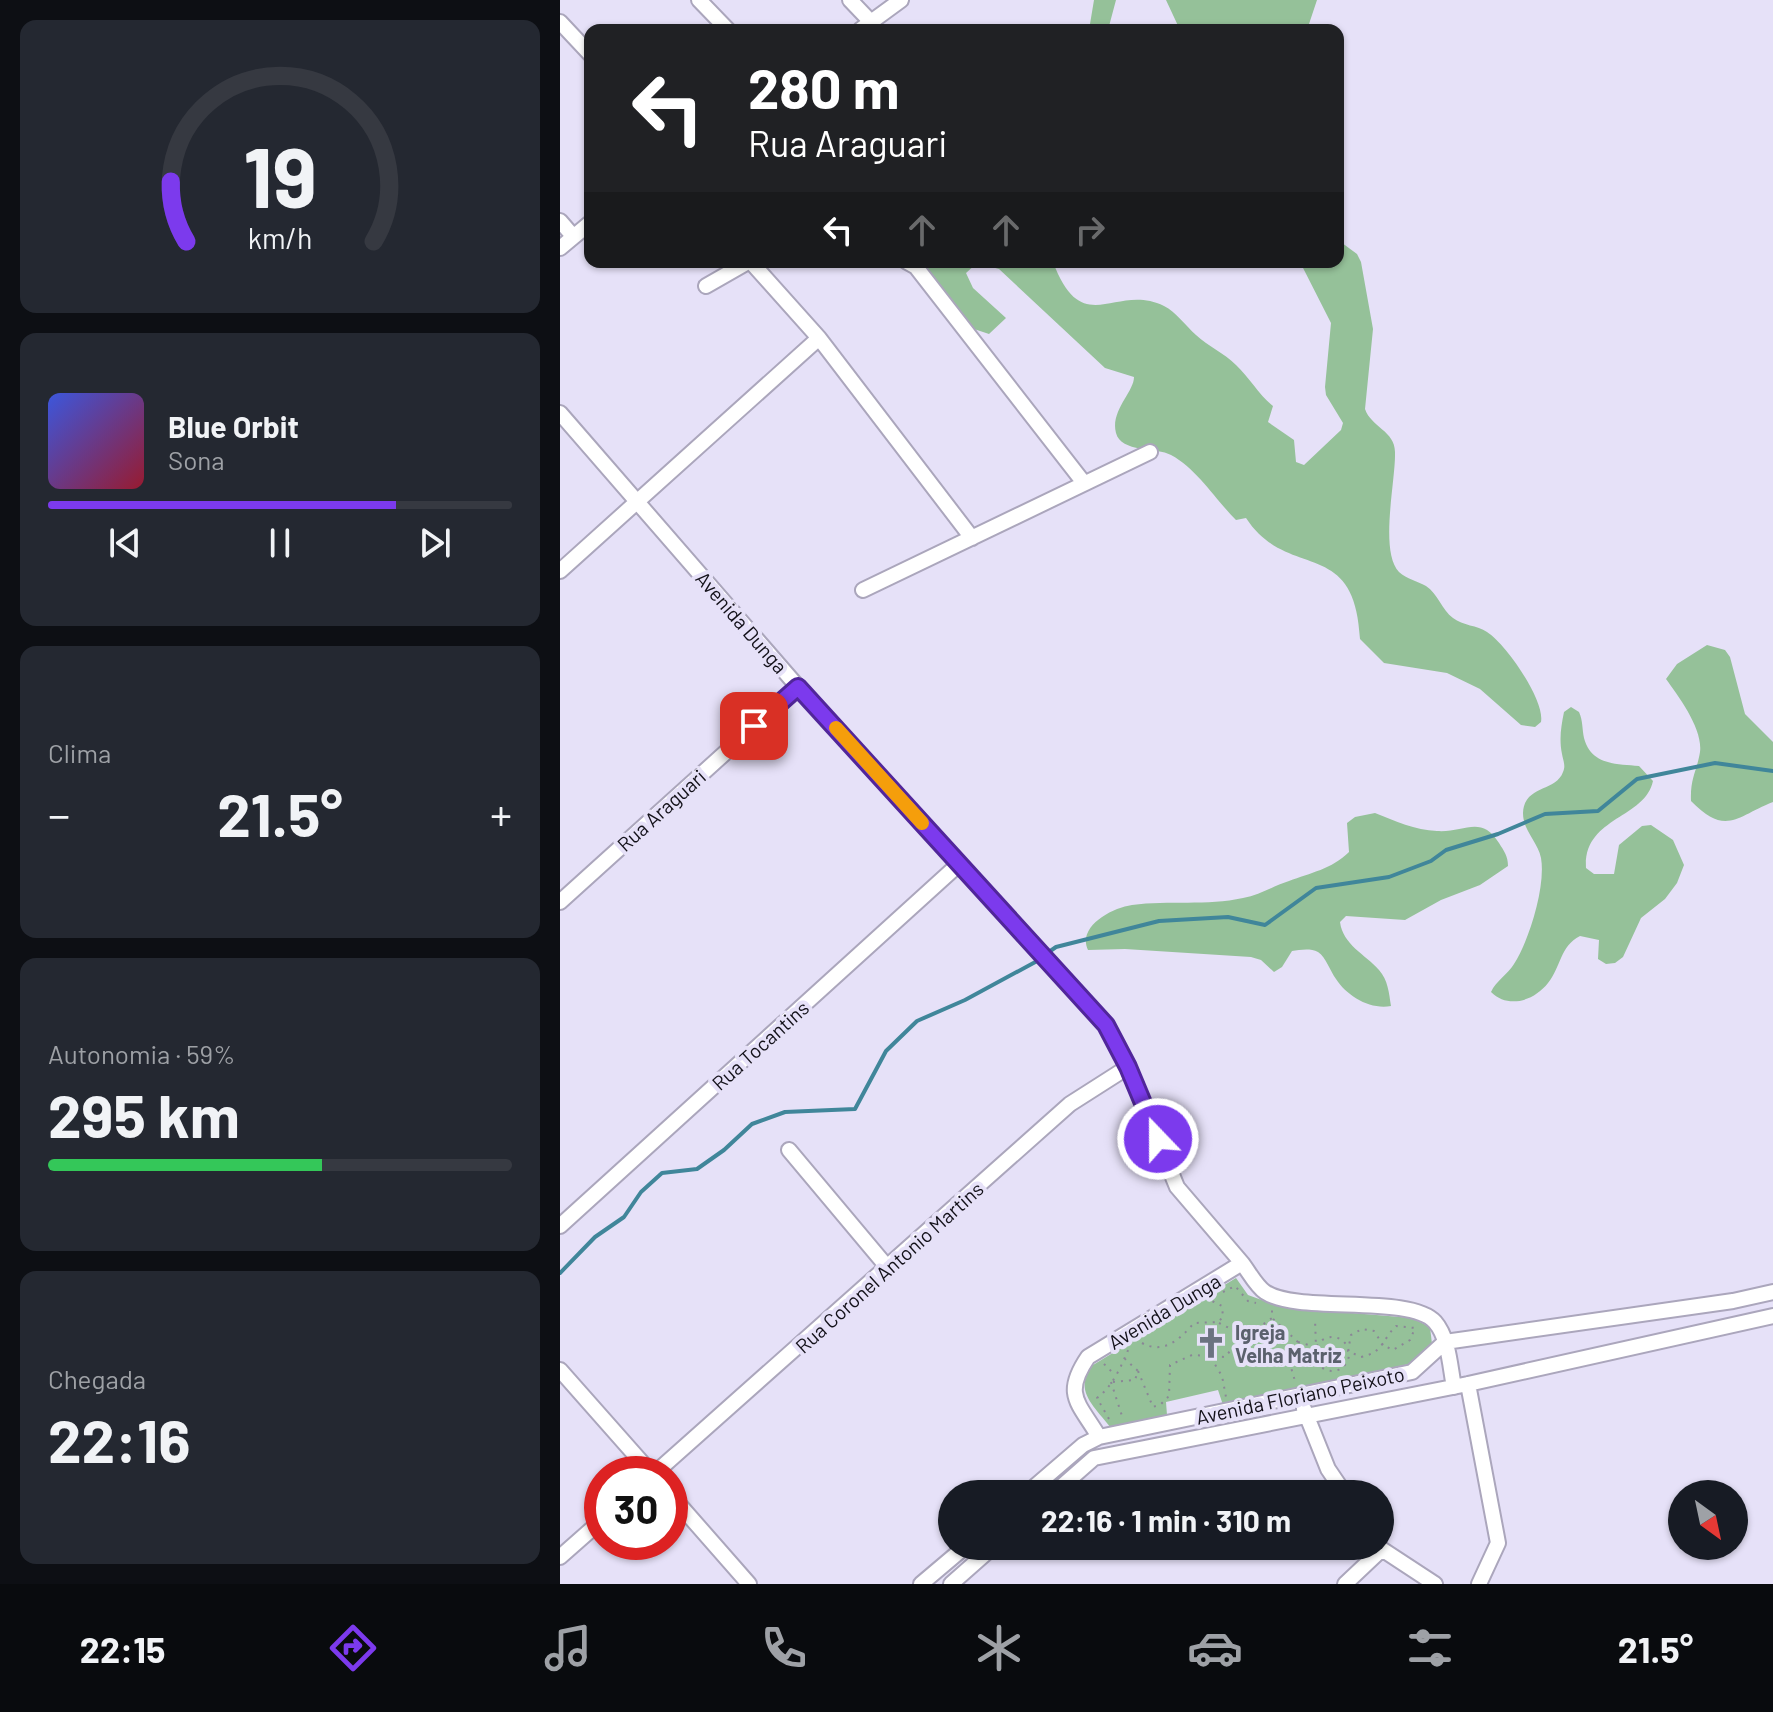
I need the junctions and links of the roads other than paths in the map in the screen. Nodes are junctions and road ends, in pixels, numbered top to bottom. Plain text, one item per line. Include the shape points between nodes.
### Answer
1 (699, 0) edge
2 (850, 0) edge
3 (901, 0) edge
4 (560, 22) edge
5 (722, 24) edge
6 (865, 24) edge
7 (869, 24) edge
8 (584, 48) edge
9 (560, 221) edge
10 (584, 228) edge
11 (573, 236) junction
12 (560, 248) edge
13 (738, 268) edge
14 (755, 268) edge
15 (917, 268) edge
16 (706, 286) dead end
17 (819, 338) junction
18 (560, 413) edge
19 (1150, 452) dead end
20 (1084, 483) junction
21 (637, 500) junction
22 (972, 538) junction
23 (560, 571) edge
24 (863, 590) dead end
25 (798, 687) junction
26 (959, 864) junction
27 (560, 902) edge
28 (1128, 1067) junction
29 (789, 1150) dead end
30 (560, 1226) edge
31 (1242, 1263) junction
32 (888, 1268) junction
33 (1773, 1292) edge
34 (1733, 1301) junction
35 (1773, 1316) edge
36 (1738, 1324) junction
37 (1445, 1342) junction
38 (560, 1370) edge
39 (1461, 1386) junction
40 (1298, 1392) junction
41 (1306, 1416) junction
42 (1099, 1437) junction
43 (1083, 1445) junction
44 (637, 1456) edge
45 (674, 1456) edge
46 (1094, 1458) junction
47 (1042, 1480) edge
48 (1069, 1480) edge
49 (1335, 1480) edge
50 (688, 1515) edge
51 (584, 1536) edge
52 (560, 1557) edge
53 (1394, 1558) edge
54 (949, 1560) edge
55 (978, 1560) edge
56 (1368, 1560) edge
57 (749, 1584) edge
58 (921, 1584) edge
59 (951, 1584) edge
60 (1345, 1584) edge
61 (1435, 1584) edge
62 (1479, 1584) edge

1 - 5 street
2 - 6 street
3 - 7 street
4 - 8 street
9 - 11 street
10 - 11 street
11 - 12 street
13 - 16 street
14 - 17 street
15 - 20 street
17 - 21 street
17 - 22 street
18 - 21 street, Avenida Dunga
19 - 20 street
20 - 22 street
21 - 23 street
21 - 25 street, Avenida Dunga
22 - 24 street
25 - 26 street, Avenida Dunga
25 - 27 street, Rua Araguari
26 - 28 street, Avenida Dunga via 1106,1025
26 - 30 street, Rua Tocantins
28 - 31 street, Avenida Dunga via 1177,1187
28 - 32 street, Rua Coronel Antonio Martins via 1070,1104
29 - 32 street
31 - 37 street via 1265,1292 1289,1300 1425,1315
31 - 42 street, Avenida Dunga via 1088,1357 1075,1375 1073,1393
32 - 45 street, Rua Coronel Antonio Martins
33 - 34 street
34 - 36 street
34 - 37 street
35 - 36 street, Avenida Floriano Peixoto
36 - 39 street, Avenida Floriano Peixoto
37 - 39 street
37 - 40 street, Avenida Floriano Peixoto via 1412,1372
38 - 44 street
39 - 41 street, Avenida Floriano Peixoto
39 - 62 street via 1498,1543
40 - 41 street
40 - 42 street, Avenida Floriano Peixoto
41 - 46 street, Avenida Floriano Peixoto
41 - 49 street
42 - 43 street, Avenida Floriano Peixoto
43 - 46 street
43 - 47 street, Avenida Floriano Peixoto
46 - 48 street
50 - 57 street
51 - 52 street
53 - 61 street
54 - 58 street
55 - 59 street
56 - 60 street

